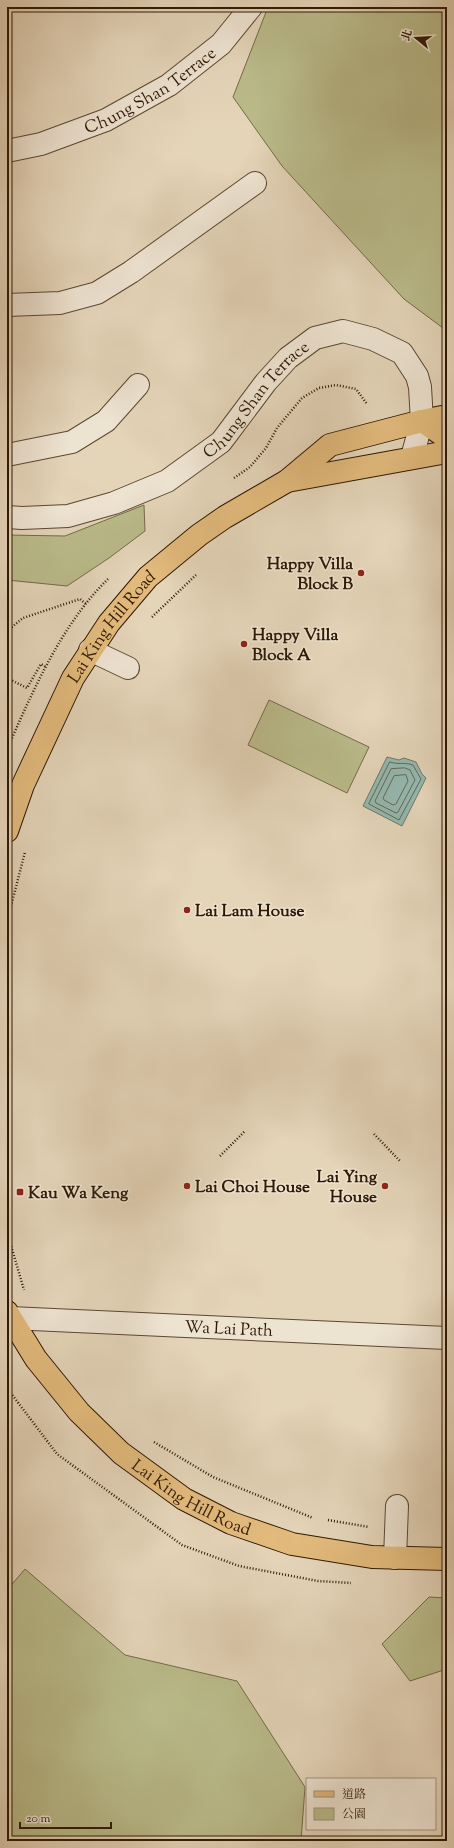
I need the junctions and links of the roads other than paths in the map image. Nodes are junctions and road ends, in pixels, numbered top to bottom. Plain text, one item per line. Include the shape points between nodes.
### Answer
1 (251, 7) edge
2 (7, 151) edge
3 (255, 183) dead end
4 (7, 305) edge
5 (138, 386) dead end
6 (447, 416) edge
7 (422, 421) junction
8 (447, 438) edge
9 (447, 452) edge
10 (7, 455) edge
11 (412, 457) junction
12 (287, 481) junction
13 (7, 517) edge
14 (90, 650) junction
15 (128, 668) dead end
16 (7, 831) edge
17 (8, 1315) edge
18 (447, 1338) edge
19 (397, 1506) dead end
20 (395, 1558) junction
21 (447, 1559) edge

1 - 2 street, Chung Shan Terrace via 221,44 169,85 106,120 41,144
3 - 4 street via 131,272 97,293 60,303
5 - 10 street via 106,421 72,442
6 - 7 main road, Lai King Hill Road
7 - 8 main road
7 - 11 street, Chung Shan Terrace
7 - 12 main road, Lai King Hill Road via 330,445
7 - 13 street, Chung Shan Terrace via 417,376 402,353 373,339 343,331 315,338 288,358 266,382 222,442 167,481 114,503 68,516
9 - 11 main road, Lai King Hill Road
11 - 12 main road, Lai King Hill Road
12 - 14 main road, Lai King Hill Road via 225,517 148,577
14 - 15 street
14 - 16 main road, Lai King Hill Road via 73,678 23,785
17 - 18 street, Wa Lai Path via 45,1320
17 - 20 main road, Lai King Hill Road via 36,1359 79,1412 121,1452 184,1499 231,1523 292,1544 372,1557
19 - 20 street
20 - 21 main road, Lai King Hill Road

